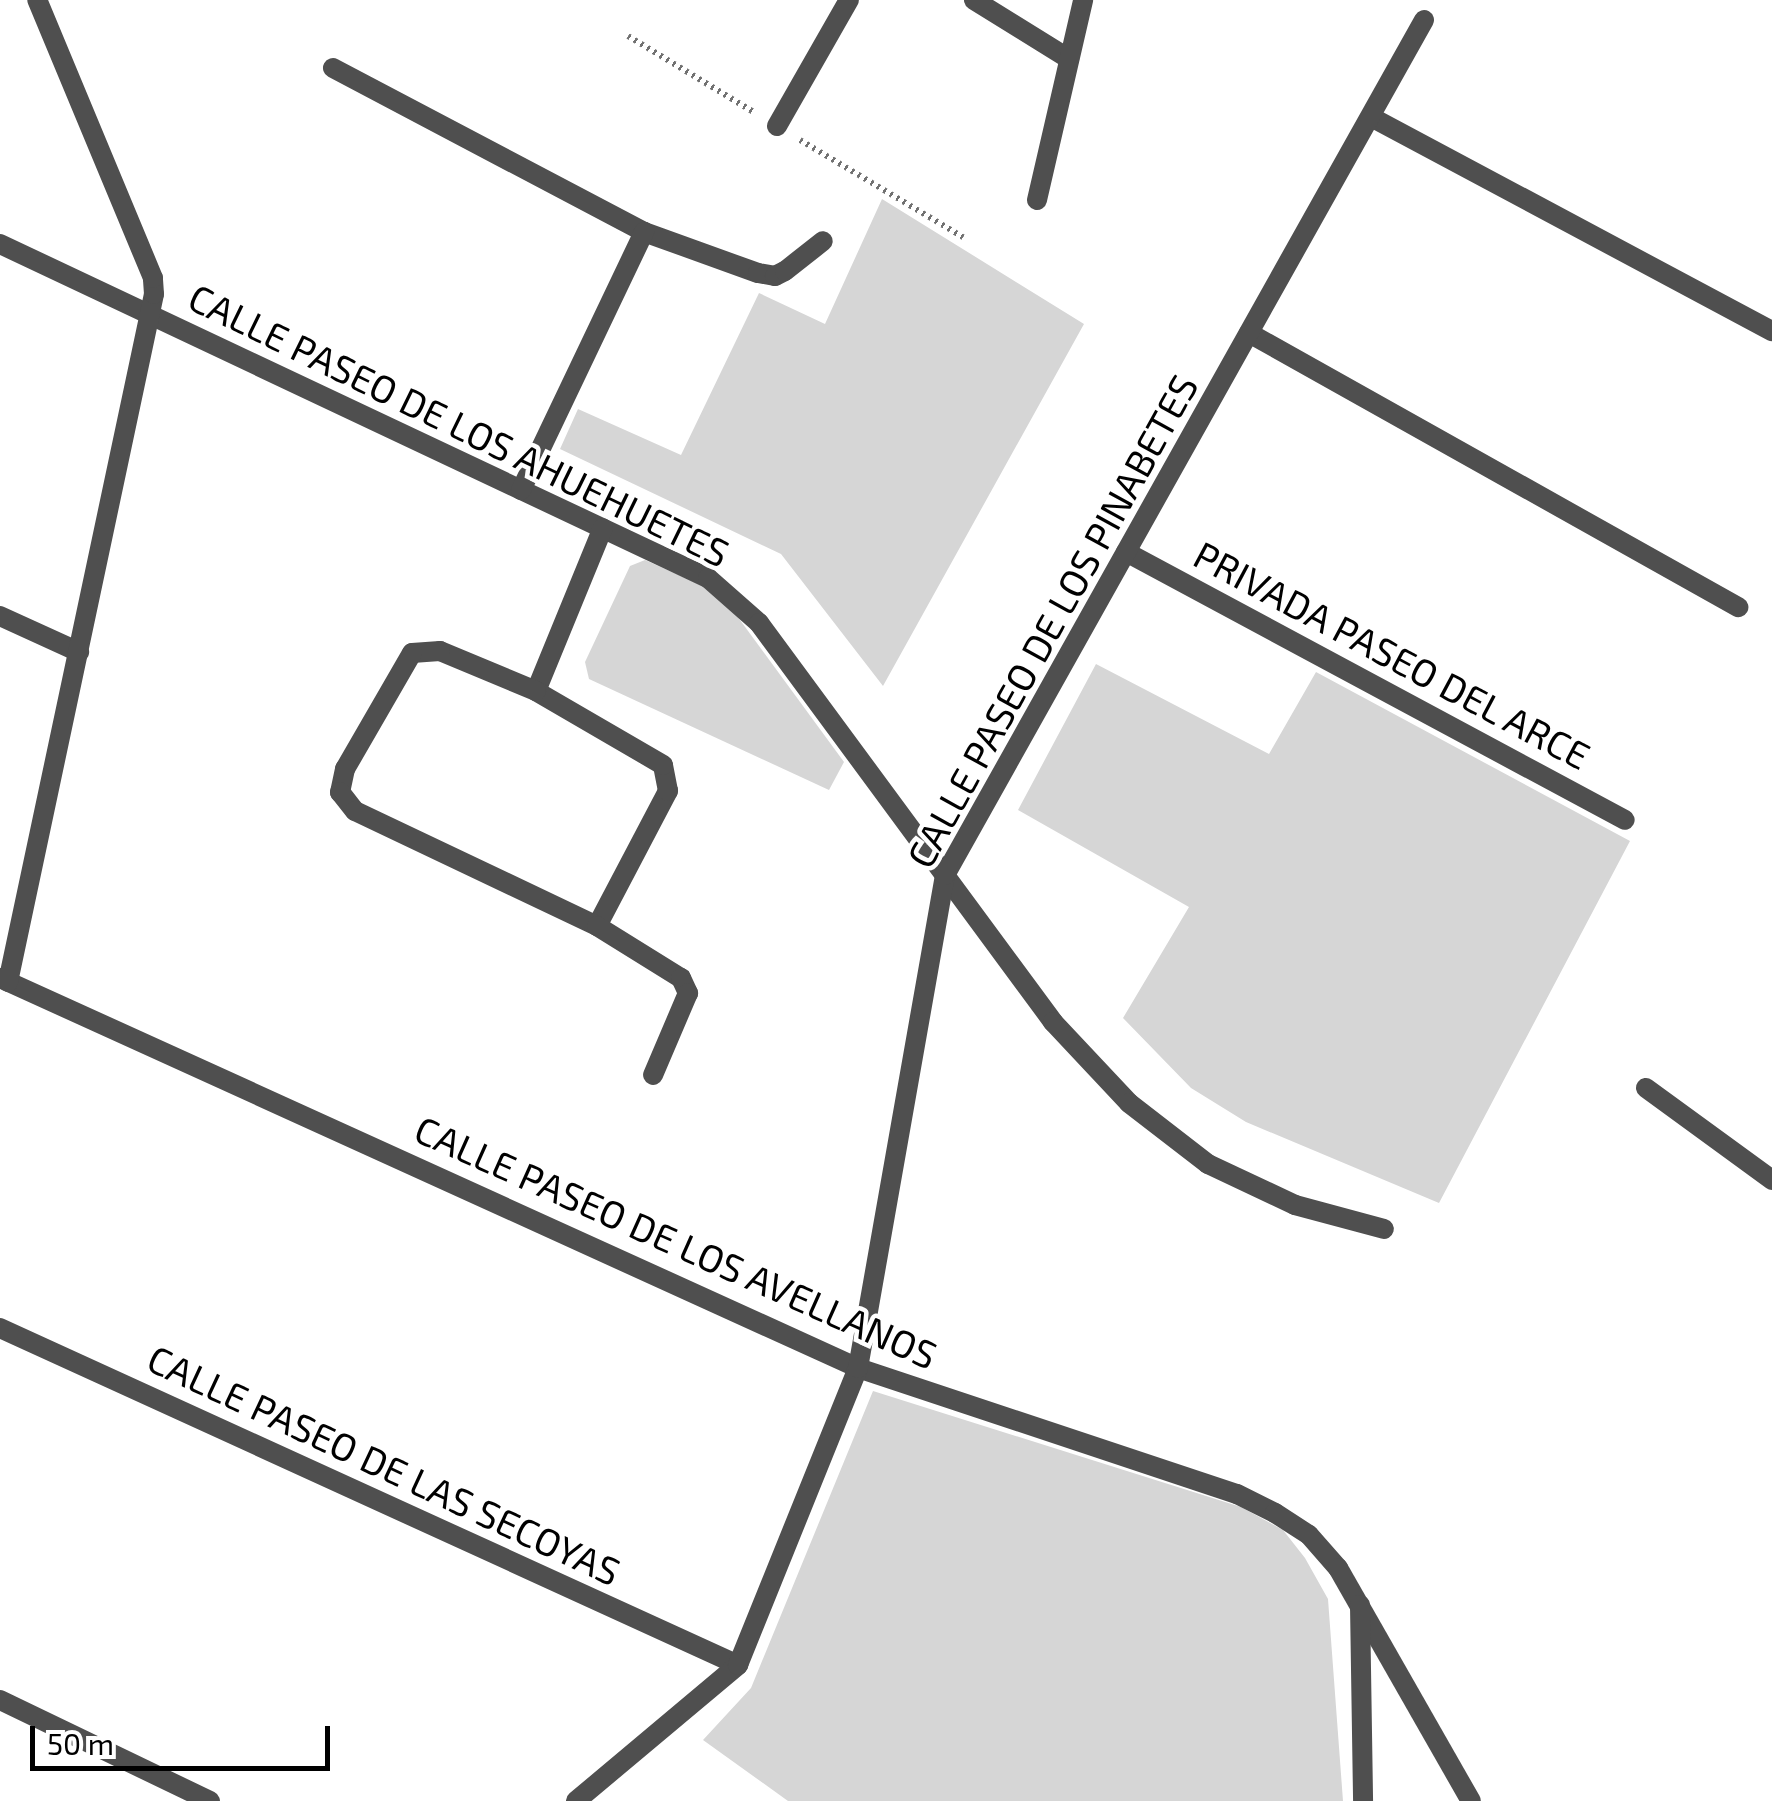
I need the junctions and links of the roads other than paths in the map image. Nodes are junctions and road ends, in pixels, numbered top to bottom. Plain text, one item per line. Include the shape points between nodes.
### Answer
1 (37, 0) edge
2 (850, 0) edge
3 (974, 0) edge
4 (1083, 0) edge
5 (1424, 20) dead end
6 (1069, 59) junction
7 (333, 68) dead end
8 (1370, 116) junction
9 (778, 126) dead end
10 (1037, 200) dead end
11 (644, 232) junction
12 (823, 241) dead end
13 (0, 244) edge
14 (152, 317) junction
15 (1772, 331) edge
16 (1249, 332) junction
17 (521, 490) junction
18 (603, 528) junction
19 (1126, 552) junction
20 (1738, 607) dead end
21 (0, 616) edge
22 (79, 652) junction
23 (536, 691) junction
24 (1625, 820) dead end
25 (945, 875) junction
26 (597, 926) junction
27 (4, 980) edge
28 (653, 1075) dead end
29 (1646, 1088) dead end
30 (1772, 1180) edge
31 (1384, 1229) dead end
32 (0, 1328) edge
33 (858, 1368) junction
34 (1360, 1603) junction
35 (738, 1665) junction
36 (0, 1700) edge
37 (210, 1801) edge
38 (576, 1801) edge
39 (1363, 1801) edge
40 (1471, 1801) edge

1 - 14 street via 153,278
2 - 9 street
3 - 6 street
4 - 6 street
5 - 8 street, CALLE PASEO DE LOS PINABETES
6 - 10 street
7 - 11 street
8 - 15 street
8 - 16 street, CALLE PASEO DE LOS PINABETES
11 - 12 street via 767,275 785,272
11 - 17 street
13 - 14 street, CALLE PASEO DE LOS AHUEHUETES
14 - 17 street, CALLE PASEO DE LOS AHUEHUETES
14 - 22 street
16 - 19 street, CALLE PASEO DE LOS PINABETES
16 - 20 street
17 - 18 street, CALLE PASEO DE LOS AHUEHUETES
18 - 23 street
18 - 25 street, CALLE PASEO DE LOS AHUEHUETES via 708,578 760,622
19 - 24 street, PRIVADA PASEO DEL ARCE
19 - 25 street, CALLE PASEO DE LOS PINABETES
21 - 22 street
22 - 27 street
23 - 26 street via 650,754 667,777 668,791
23 - 26 street via 440,651 412,653 345,768 340,792 354,811
25 - 31 street, CALLE PASEO DE LOS AHUEHUETES via 1053,1022 1130,1103 1208,1164 1295,1205
25 - 33 street, CALLE PASEO DE LOS PINABETES
26 - 28 street via 686,984
27 - 33 street, CALLE PASEO DE LOS AVELLANOS
29 - 30 street
32 - 35 street, CALLE PASEO DE LAS SECOYAS
33 - 34 street, CALLE PASEO DE LOS AVELLANOS via 1237,1494 1309,1535
33 - 35 street, CALLE PASEO DE LOS PINABETES
34 - 39 street
34 - 40 street, CALLE PASEO DE LOS AVELLANOS
35 - 38 street, CALLE PASEO DE LOS PINABETES
36 - 37 street

